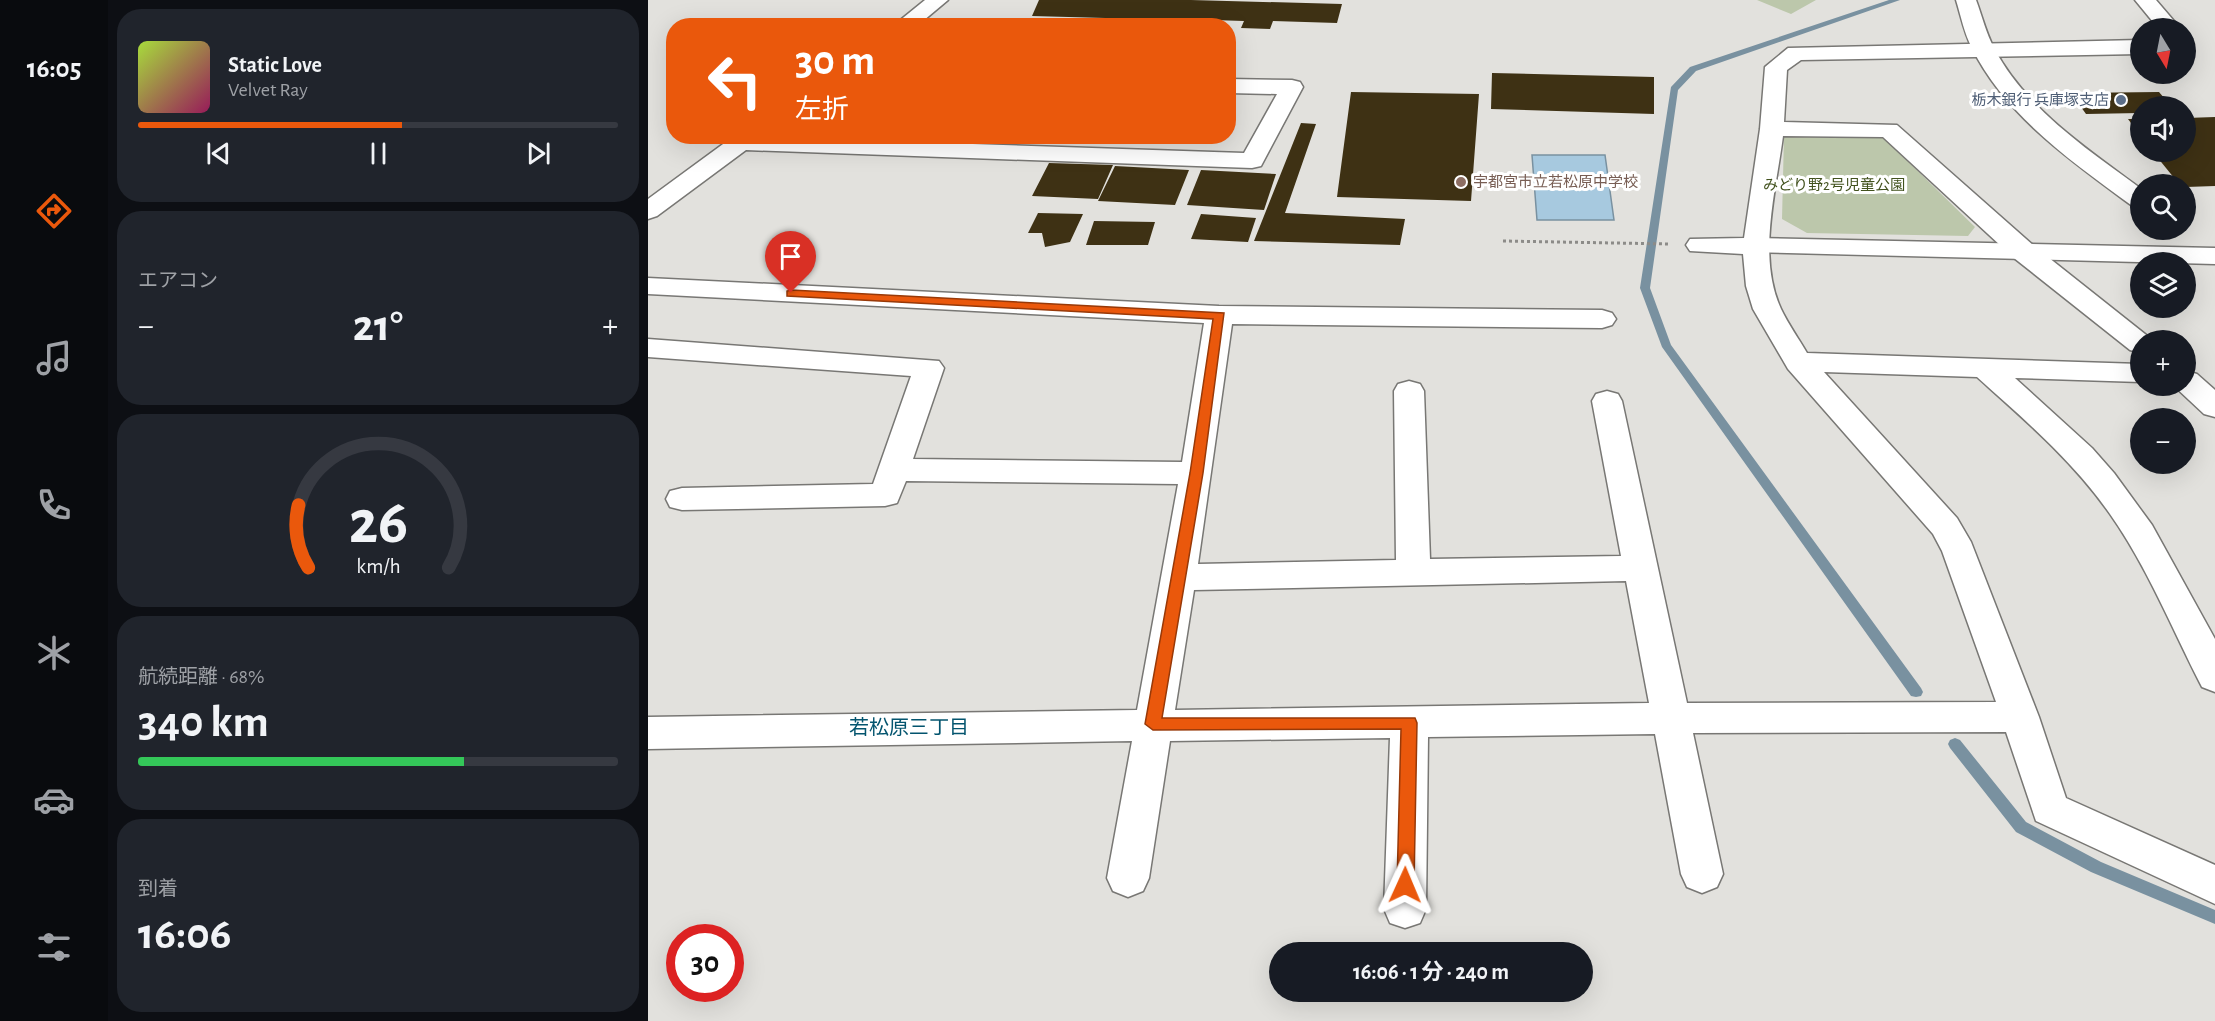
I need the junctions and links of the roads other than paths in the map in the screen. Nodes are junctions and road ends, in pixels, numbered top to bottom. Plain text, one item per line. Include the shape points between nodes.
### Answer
1 (938, 0) edge
2 (1966, 0) edge
3 (2145, 0) edge
4 (914, 18) edge
5 (2160, 18) edge
6 (2130, 46) edge
7 (1984, 51) junction
8 (1236, 86) edge
9 (1772, 129) junction
10 (740, 144) edge
11 (842, 144) edge
12 (2130, 192) edge
13 (648, 211) edge
14 (2195, 240) edge
15 (1687, 245) road end
16 (1756, 246) junction
17 (2024, 252) junction
18 (2215, 255) edge
19 (648, 286) edge
20 (1220, 315) junction
21 (1602, 319) dead end
22 (2130, 336) edge
23 (648, 348) edge
24 (1798, 362) junction
25 (1984, 367) junction
26 (2130, 373) edge
27 (2196, 390) edge
28 (1409, 391) dead end
29 (1607, 401) dead end
30 (2215, 407) edge
31 (893, 470) junction
32 (1196, 473) junction
33 (682, 499) dead end
34 (1641, 568) junction
35 (1413, 572) junction
36 (1179, 577) junction
37 (2215, 677) edge
38 (2020, 717) junction
39 (1672, 718) junction
40 (1409, 723) junction
41 (1153, 724) junction
42 (648, 734) edge
43 (1702, 874) dead end
44 (1128, 878) dead end
45 (2215, 885) edge
46 (1405, 909) dead end

1 - 4 street
2 - 7 street
3 - 5 street
6 - 7 street
7 - 9 street via 1796,53 1776,67
7 - 12 street via 2047,128
8 - 11 street via 1292,87 1252,161
9 - 16 street
9 - 17 street via 1889,130
10 - 13 street
14 - 18 street
15 - 16 street
16 - 17 street
16 - 24 street via 1767,309
17 - 18 street
17 - 22 street
19 - 20 street
20 - 21 street
20 - 32 street
23 - 31 street via 928,368
24 - 25 street
24 - 38 street via 1945,526 1959,551
25 - 26 street
25 - 37 street via 2081,456 2132,519 2169,580
27 - 30 street
28 - 35 street
29 - 34 street
31 - 32 street
31 - 33 street via 885,495
32 - 36 street
34 - 35 street
34 - 39 street
35 - 36 street
36 - 41 street
38 - 39 street
38 - 45 street via 2050,809
39 - 40 street
39 - 43 street
40 - 41 street
40 - 46 street
41 - 42 street
41 - 44 street

